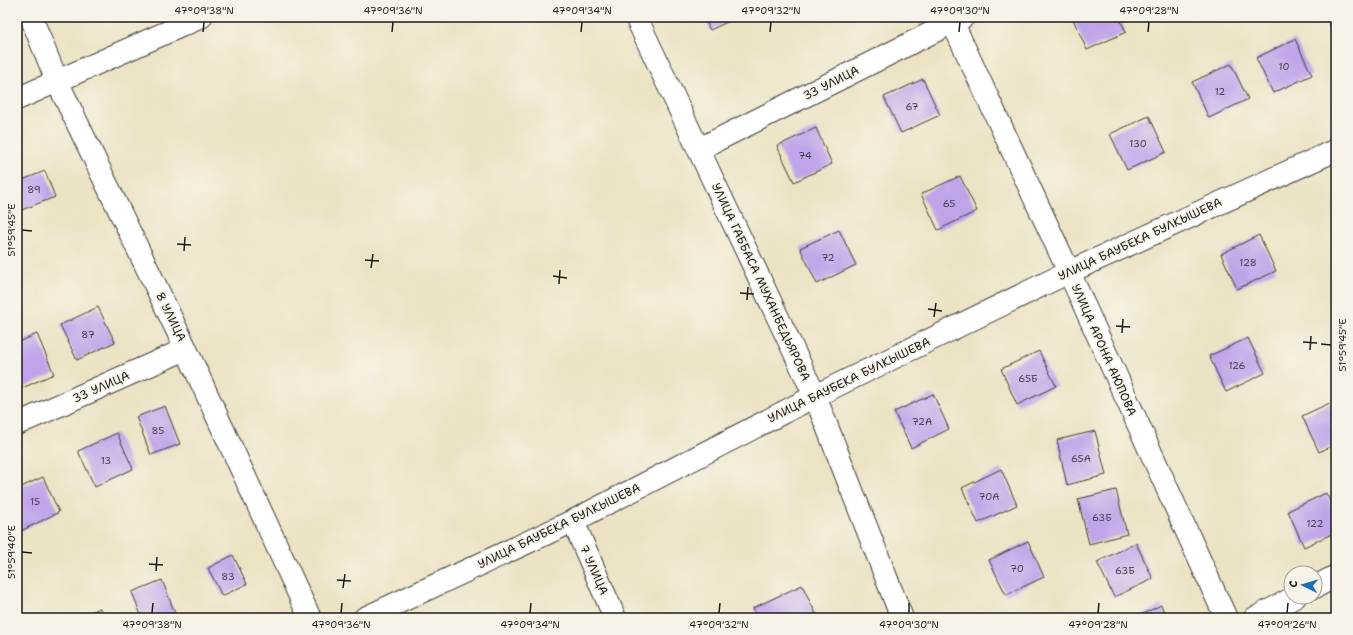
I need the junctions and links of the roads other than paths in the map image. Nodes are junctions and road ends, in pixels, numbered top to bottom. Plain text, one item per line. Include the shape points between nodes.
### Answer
1 (32, 17) edge
2 (201, 17) edge
3 (636, 17) edge
4 (955, 19) edge
5 (57, 81) junction
6 (17, 99) edge
7 (699, 149) junction
8 (1336, 150) edge
9 (1069, 272) junction
10 (186, 349) junction
11 (815, 396) junction
12 (17, 424) edge
13 (572, 521) junction
14 (1336, 576) edge
15 (1323, 583) edge
16 (1283, 603) edge
17 (310, 618) edge
18 (365, 618) edge
19 (615, 618) edge
20 (902, 618) edge
21 (1226, 618) edge
22 (1255, 618) edge

1 - 5 street, 8 УЛИЦА
2 - 5 street
3 - 7 street, УЛИЦА ГАББАСА МУХАНБЕДЬЯРОВА
4 - 7 street, 33 УЛИЦА
4 - 9 street, УЛИЦА АРОНА АЮПОВА
5 - 6 street
5 - 10 street, 8 УЛИЦА
7 - 11 street, УЛИЦА ГАББАСА МУХАНБЕДЬЯРОВА
8 - 9 street, УЛИЦА БАУБЕКА БУЛКЫШЕВА
9 - 11 street, УЛИЦА БАУБЕКА БУЛКЫШЕВА
9 - 21 street, УЛИЦА АРОНА АЮПОВА
10 - 12 street, 33 УЛИЦА
10 - 17 street, 8 УЛИЦА
11 - 13 street, УЛИЦА БАУБЕКА БУЛКЫШЕВА
11 - 20 street, УЛИЦА ГАББАСА МУХАНБЕДЬЯРОВА
13 - 18 street, УЛИЦА БАУБЕКА БУЛКЫШЕВА
13 - 19 street, 7 УЛИЦА
14 - 15 street
16 - 22 street

